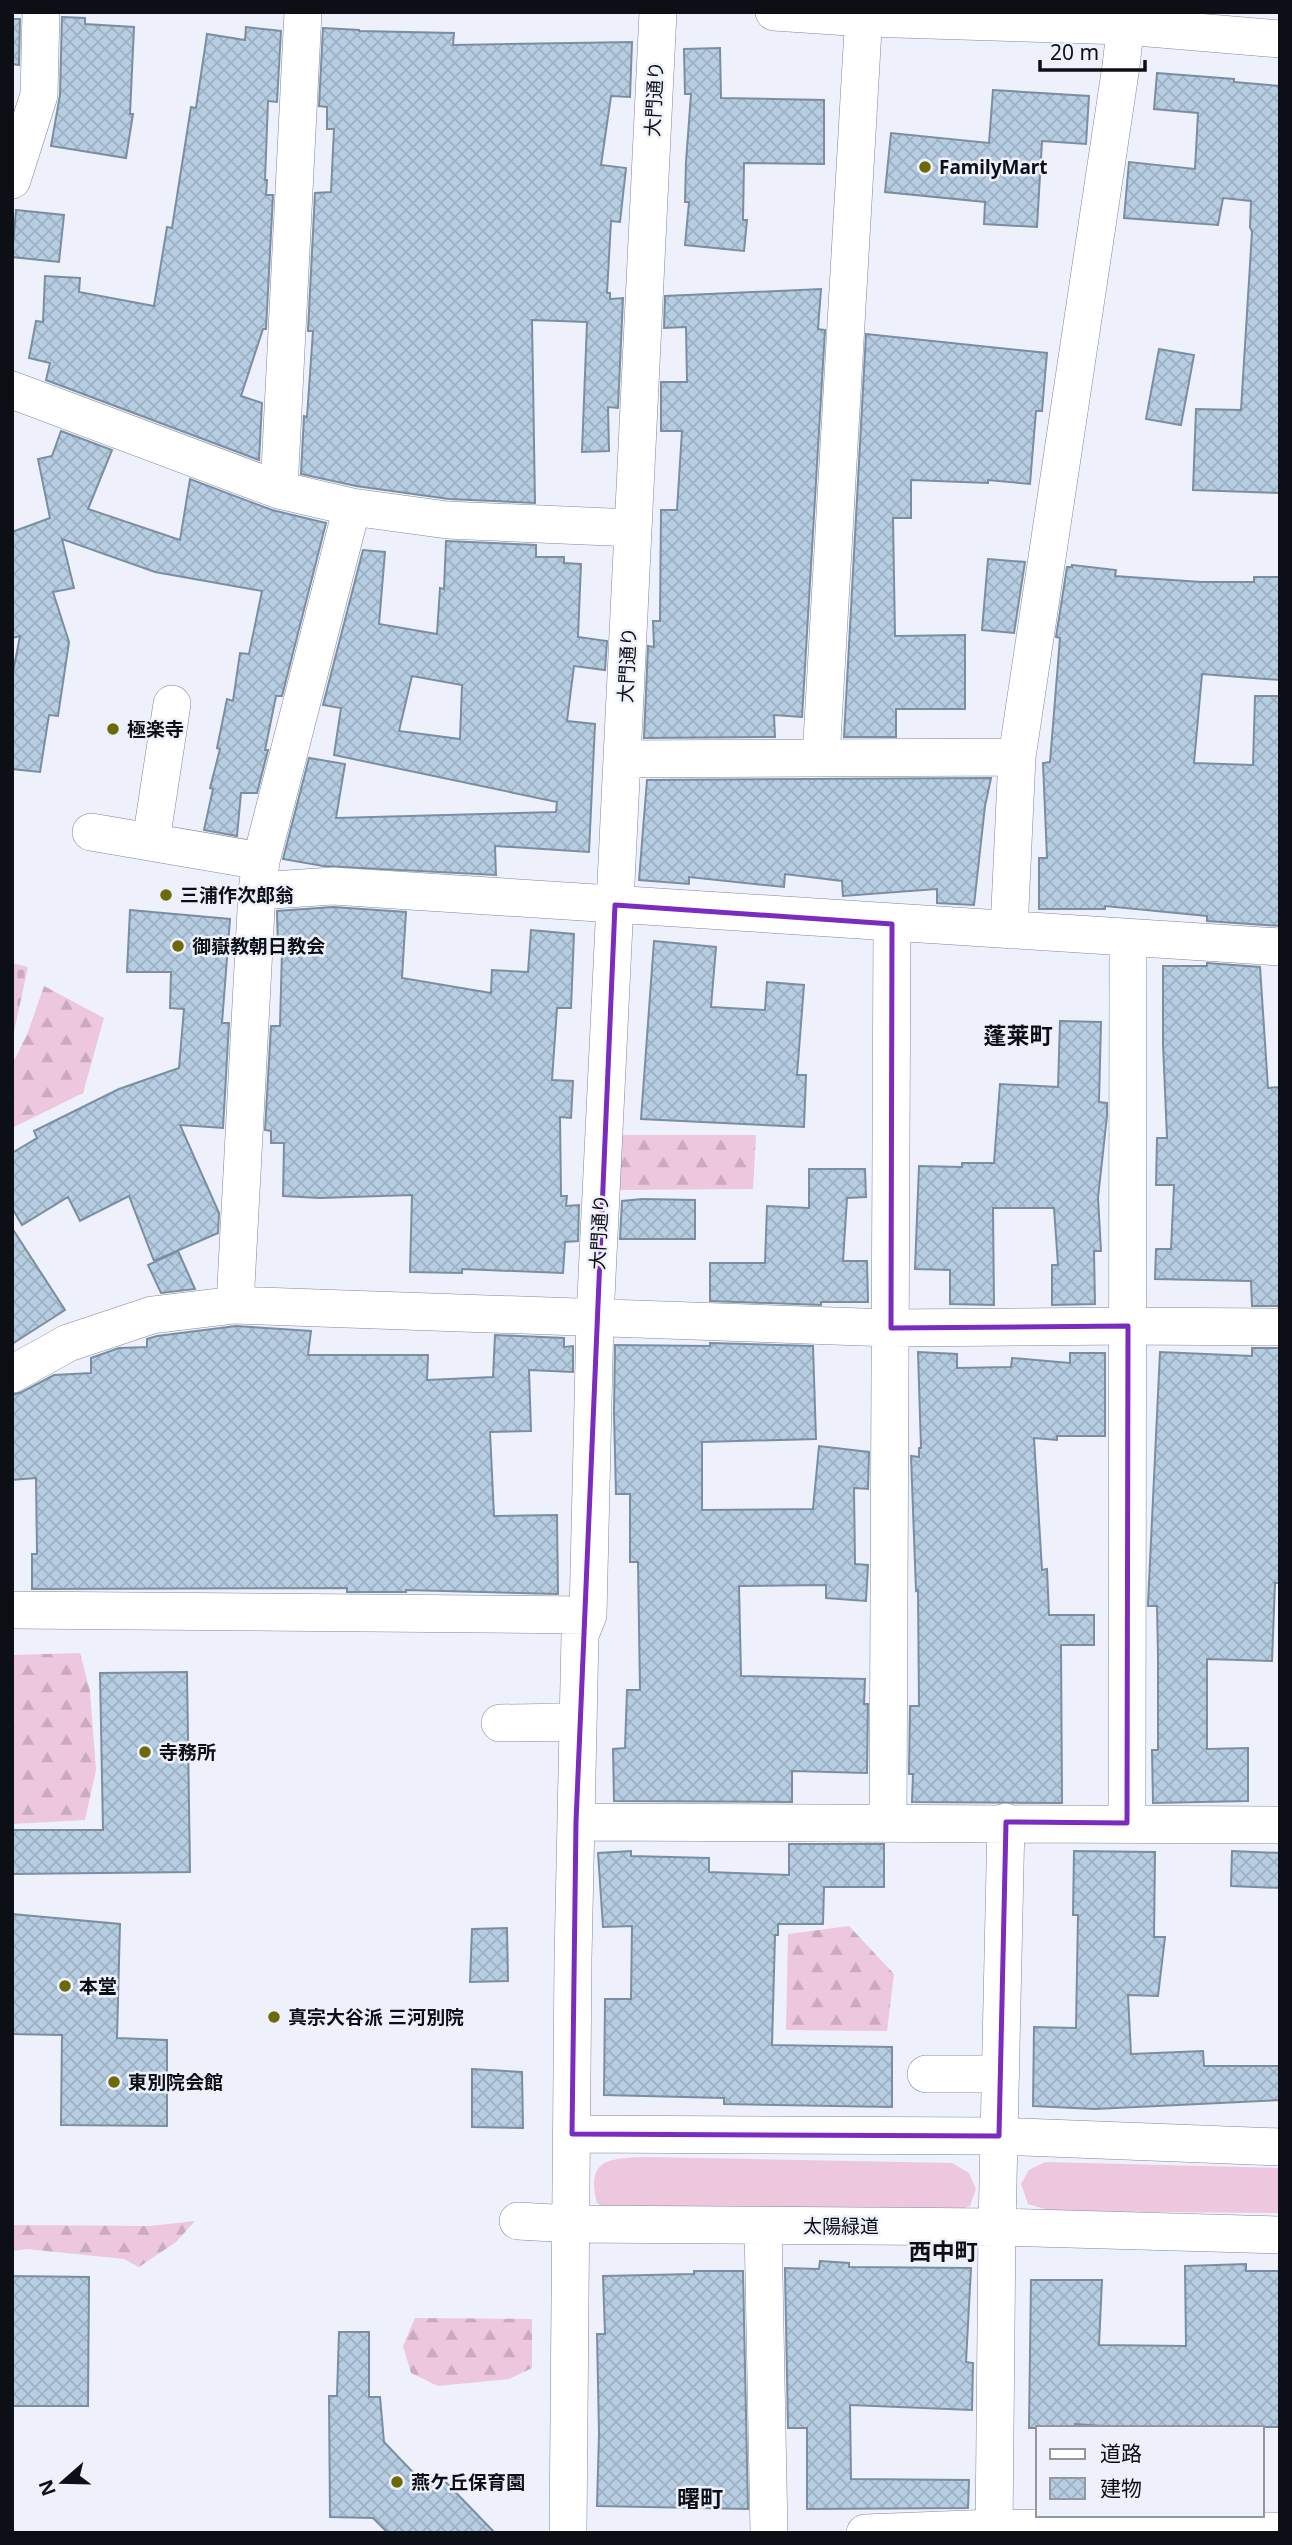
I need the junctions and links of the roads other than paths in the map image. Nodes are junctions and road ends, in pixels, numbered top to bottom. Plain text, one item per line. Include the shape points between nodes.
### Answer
1 (41, 12) edge
2 (303, 12) edge
3 (658, 12) edge
4 (775, 12) edge
5 (864, 15) edge
6 (928, 15) edge
7 (1126, 19) edge
8 (1280, 39) edge
9 (12, 180) edge
10 (12, 390) edge
11 (279, 490) junction
12 (352, 507) junction
13 (633, 528) junction
14 (172, 704) dead end
15 (1017, 757) junction
16 (821, 758) junction
17 (622, 759) junction
18 (91, 832) dead end
19 (151, 841) junction
20 (259, 876) junction
21 (615, 905) junction
22 (892, 924) junction
23 (1009, 930) junction
24 (1128, 938) junction
25 (1280, 947) edge
26 (235, 1305) junction
27 (595, 1318) junction
28 (1128, 1326) junction
29 (1280, 1327) edge
30 (891, 1328) junction
31 (12, 1374) edge
32 (12, 1610) edge
33 (587, 1615) junction
34 (577, 1722) junction
35 (500, 1723) dead end
36 (576, 1822) junction
37 (888, 1822) junction
38 (1006, 1822) junction
39 (1127, 1823) junction
40 (1280, 1825) edge
41 (926, 2074) dead end
42 (1001, 2074) junction
43 (572, 2134) junction
44 (999, 2136) junction
45 (1280, 2147) edge
46 (518, 2221) dead end
47 (571, 2224) junction
48 (763, 2225) junction
49 (997, 2227) junction
50 (1280, 2235) edge
51 (994, 2530) edge
52 (1280, 2531) edge
53 (568, 2533) edge
54 (578, 2533) edge
55 (768, 2533) edge
56 (865, 2533) edge

1 - 9 street via 39,95
2 - 11 street
3 - 13 street, 大門通り
4 - 5 street
5 - 6 street
5 - 16 street
6 - 7 street
7 - 8 street
7 - 15 street
10 - 11 street
11 - 12 street
12 - 13 street via 447,520
12 - 20 street
13 - 17 street, 大門通り
14 - 19 street
15 - 16 street
15 - 23 street
16 - 17 street
17 - 21 street, 大門通り
18 - 19 street
19 - 20 street
20 - 21 street via 333,886
20 - 26 street
21 - 22 street
21 - 27 street, 大門通り
22 - 23 street
22 - 30 street
23 - 24 street
24 - 25 street
24 - 28 street
26 - 27 street
26 - 31 street via 152,1315 68,1343
27 - 30 street
27 - 33 street, 大門通り
28 - 29 street
28 - 30 street
28 - 39 street
30 - 37 street
32 - 33 street
33 - 34 street, 大門通り via 580,1635
34 - 35 street
34 - 36 street, 大門通り
36 - 37 street
36 - 43 street, 大門通り
37 - 38 street
38 - 39 street
38 - 42 street
39 - 40 street
41 - 42 street
42 - 44 street
43 - 44 street
43 - 47 street, 大門通り
44 - 45 street
44 - 49 street
46 - 47 street, 太陽緑道
47 - 48 street, 太陽緑道
47 - 53 street, 大門通り
48 - 49 street, 太陽緑道
48 - 55 street
49 - 50 street, 太陽緑道
49 - 51 street
51 - 52 street
51 - 56 street
53 - 54 street

